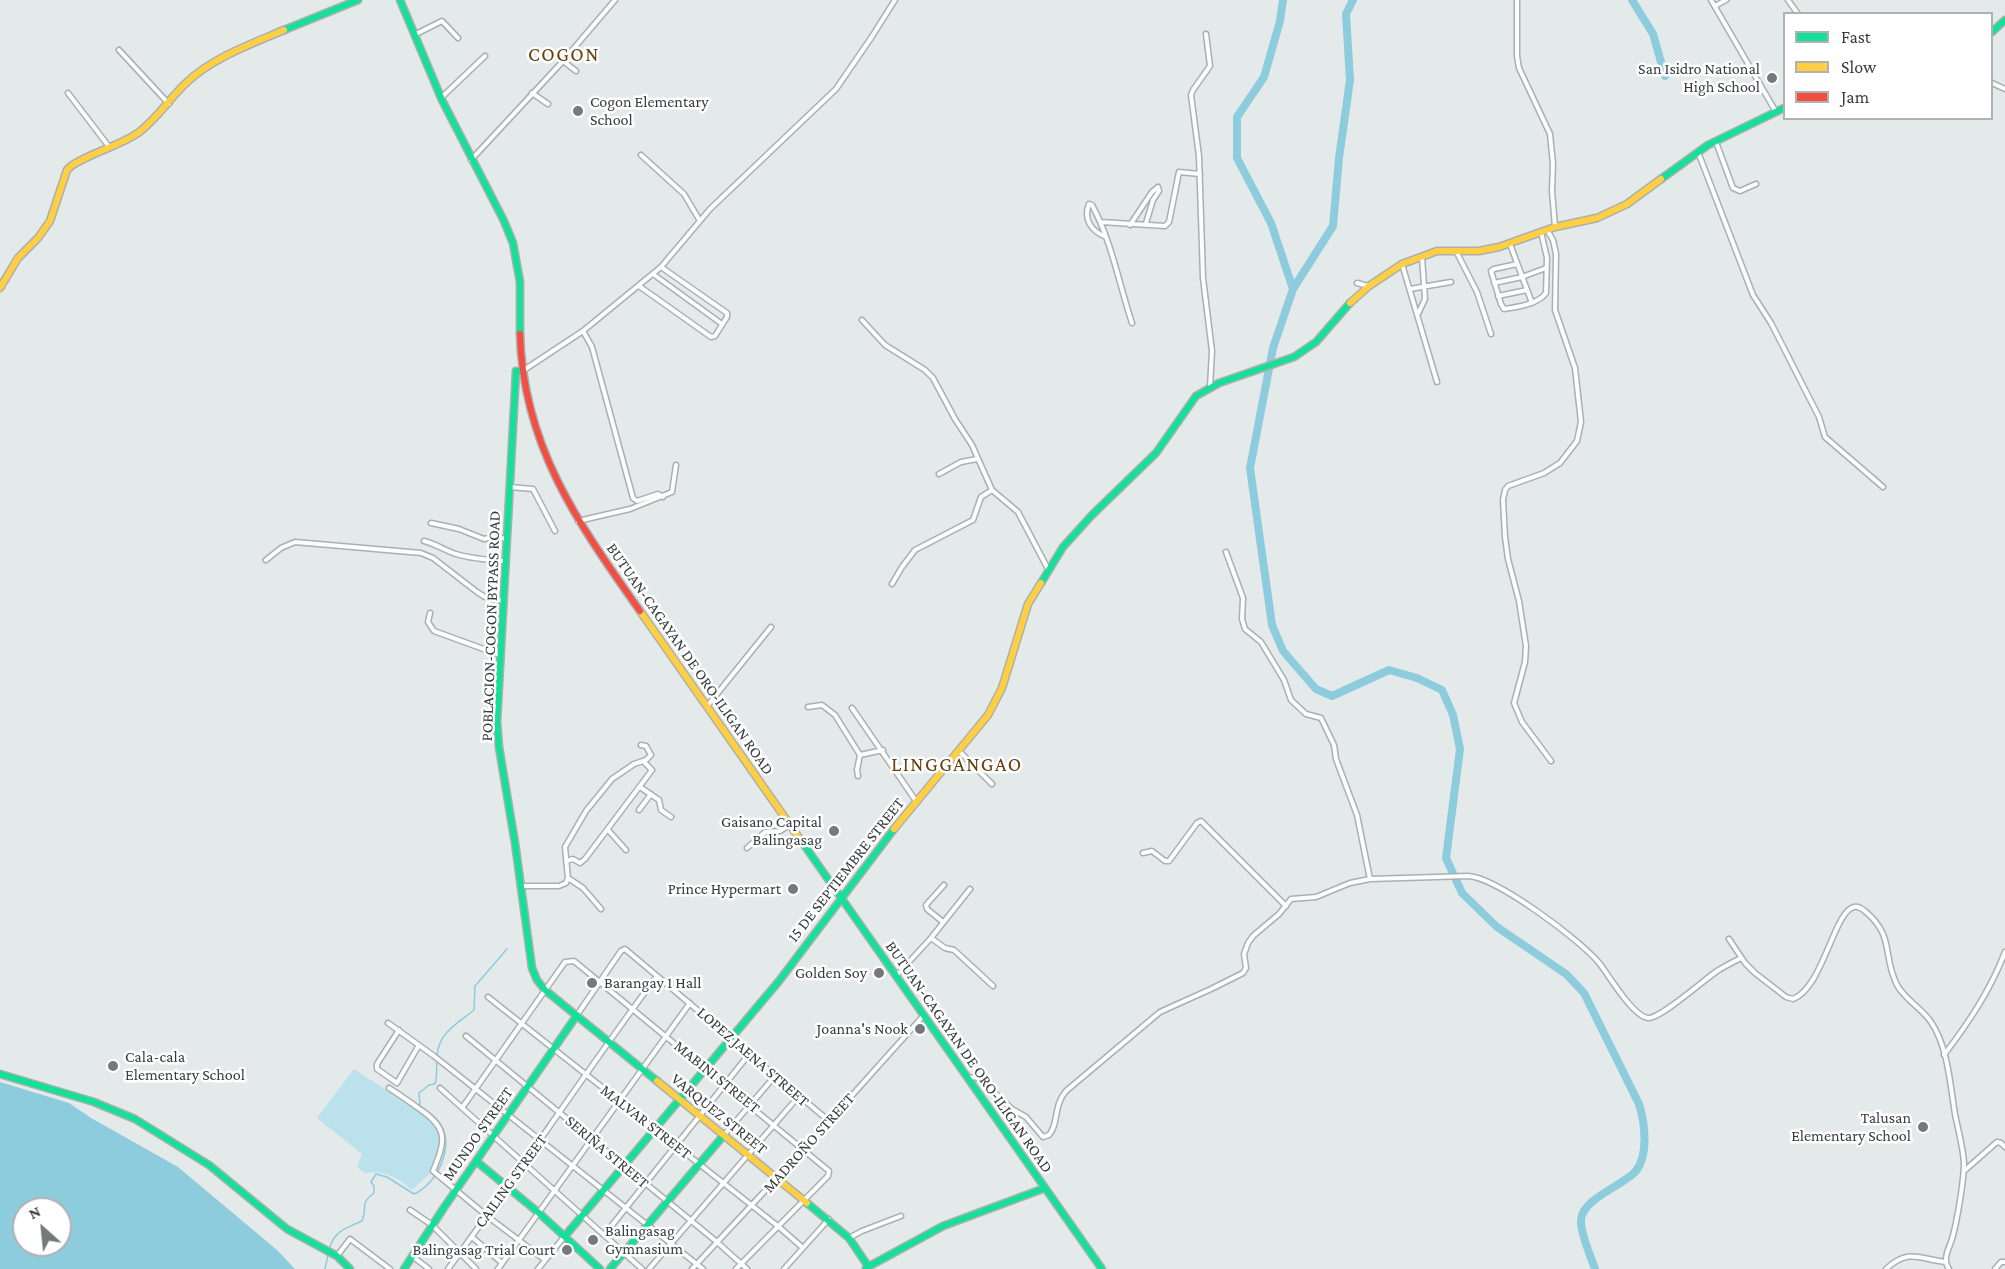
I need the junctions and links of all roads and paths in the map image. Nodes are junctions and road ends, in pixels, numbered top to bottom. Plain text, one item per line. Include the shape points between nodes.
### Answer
1 (358, 0) edge
2 (400, 0) edge
3 (615, 0) edge
4 (895, 0) edge
5 (1516, 0) edge
6 (1711, 0) edge
7 (1726, 0) edge
8 (1715, 6) junction
9 (2005, 20) edge
10 (1993, 31) edge
11 (1206, 34) dead end
12 (413, 35) junction
13 (458, 39) dead end
14 (119, 50) dead end
15 (485, 56) dead end
16 (563, 61) junction
17 (576, 71) dead end
18 (68, 93) dead end
19 (532, 93) junction
20 (442, 98) junction
21 (169, 104) junction
22 (548, 104) dead end
23 (1783, 109) edge
24 (1776, 112) junction
25 (1715, 141) junction
26 (111, 149) junction
27 (1698, 152) junction
28 (641, 156) dead end
29 (471, 160) junction
30 (1200, 174) junction
31 (1756, 184) dead end
32 (700, 221) junction
33 (1101, 222) junction
34 (1146, 223) junction
35 (1130, 225) junction
36 (1555, 227) junction
37 (1544, 231) junction
38 (1106, 237) junction
39 (1510, 244) junction
40 (1456, 250) junction
41 (1422, 256) junction
42 (1402, 264) junction
43 (1517, 264) junction
44 (661, 267) junction
45 (1546, 268) junction
46 (653, 274) junction
47 (1522, 277) junction
48 (1451, 282) dead end
49 (1357, 283) dead end
50 (1494, 283) junction
51 (639, 286) junction
52 (1369, 286) junction
53 (1424, 287) junction
54 (0, 288) edge
55 (1410, 289) junction
56 (1527, 290) junction
57 (1498, 296) junction
58 (1532, 303) junction
59 (1418, 315) junction
60 (862, 320) dead end
61 (1132, 323) dead end
62 (722, 324) junction
63 (583, 331) junction
64 (1491, 334) dead end
65 (523, 371) junction
66 (1437, 382) dead end
67 (1210, 387) junction
68 (977, 459) junction
69 (676, 465) dead end
70 (939, 474) dead end
71 (510, 487) junction
72 (1883, 487) dead end
73 (992, 490) junction
74 (663, 497) junction
75 (578, 522) junction
76 (431, 523) dead end
77 (555, 531) dead end
78 (507, 539) junction
79 (424, 541) dead end
80 (1226, 552) dead end
81 (266, 560) dead end
82 (505, 561) junction
83 (1048, 569) junction
84 (892, 584) dead end
85 (503, 601) junction
86 (430, 614) dead end
87 (771, 627) dead end
88 (500, 655) junction
89 (707, 706) junction
90 (808, 707) dead end
91 (852, 708) dead end
92 (641, 745) dead end
93 (883, 750) junction
94 (958, 750) junction
95 (870, 753) junction
96 (860, 755) junction
97 (643, 761) junction
98 (1551, 761) dead end
99 (858, 762) junction
100 (858, 776) dead end
101 (992, 784) dead end
102 (640, 787) junction
103 (651, 794) junction
104 (916, 801) junction
105 (639, 810) dead end
106 (670, 817) dead end
107 (790, 825) junction
108 (608, 830) junction
109 (747, 848) dead end
110 (626, 850) dead end
111 (1143, 853) dead end
112 (566, 861) junction
113 (568, 878) junction
114 (1370, 879) junction
115 (944, 885) dead end
116 (521, 886) junction
117 (970, 889) dead end
118 (842, 898) junction
119 (1286, 906) junction
120 (601, 909) dead end
121 (943, 922) junction
122 (931, 938) junction
123 (1729, 939) dead end
124 (2005, 952) edge
125 (1741, 958) junction
126 (896, 975) junction
127 (657, 976) junction
128 (599, 981) junction
129 (993, 986) dead end
130 (545, 990) junction
131 (488, 997) dead end
132 (690, 1003) junction
133 (633, 1009) junction
134 (577, 1015) junction
135 (924, 1015) junction
136 (388, 1023) dead end
137 (522, 1023) junction
138 (399, 1030) junction
139 (466, 1036) dead end
140 (666, 1036) junction
141 (730, 1037) junction
142 (609, 1041) junction
143 (419, 1045) junction
144 (554, 1049) junction
145 (750, 1053) junction
146 (1944, 1055) junction
147 (497, 1061) junction
148 (642, 1068) junction
149 (705, 1068) junction
150 (0, 1074) edge
151 (586, 1075) junction
152 (775, 1076) junction
153 (968, 1078) junction
154 (725, 1084) junction
155 (528, 1086) junction
156 (389, 1088) dead end
157 (440, 1088) dead end
158 (476, 1090) junction
159 (799, 1096) junction
160 (679, 1098) junction
161 (620, 1102) junction
162 (750, 1104) junction
163 (462, 1108) junction
164 (560, 1113) junction
165 (700, 1115) junction
166 (507, 1116) junction
167 (828, 1122) junction
168 (775, 1125) junction
169 (654, 1128) junction
170 (724, 1135) junction
171 (493, 1136) junction
172 (592, 1139) junction
173 (541, 1141) junction
174 (675, 1145) junction
175 (2005, 1147) edge
176 (804, 1149) junction
177 (748, 1155) junction
178 (476, 1161) junction
179 (525, 1164) junction
180 (699, 1164) junction
181 (624, 1165) junction
182 (573, 1166) junction
183 (1963, 1172) junction
184 (777, 1178) junction
185 (645, 1183) junction
186 (724, 1183) junction
187 (508, 1187) junction
188 (1045, 1188) junction
189 (456, 1190) junction
190 (603, 1190) junction
191 (556, 1191) junction
192 (805, 1200) junction
193 (667, 1202) junction
194 (752, 1205) junction
195 (625, 1207) junction
196 (410, 1210) dead end
197 (539, 1213) junction
198 (583, 1214) junction
199 (487, 1216) junction
200 (901, 1216) dead end
201 (829, 1219) junction
202 (692, 1222) junction
203 (648, 1225) junction
204 (432, 1226) junction
205 (779, 1227) junction
206 (605, 1234) junction
207 (565, 1236) junction
208 (472, 1237) junction
209 (849, 1238) junction
210 (519, 1240) junction
211 (717, 1242) junction
212 (671, 1244) junction
213 (803, 1248) junction
214 (624, 1252) junction
215 (332, 1253) junction
216 (460, 1253) junction
217 (412, 1257) junction
218 (545, 1260) junction
219 (1946, 1262) junction
220 (2005, 1262) edge
221 (502, 1263) junction
222 (697, 1263) junction
223 (741, 1264) junction
224 (867, 1268) edge
225 (350, 1269) edge
226 (390, 1269) edge
227 (404, 1269) edge
228 (429, 1269) edge
229 (448, 1269) edge
230 (476, 1269) edge
231 (498, 1269) edge
232 (538, 1269) edge
233 (600, 1269) edge
234 (610, 1269) edge
235 (642, 1269) edge
236 (649, 1269) edge
237 (692, 1269) edge
238 (703, 1269) edge
239 (736, 1269) edge
240 (747, 1269) edge
241 (783, 1269) edge
242 (1102, 1269) edge
243 (1886, 1269) edge
244 (1949, 1269) edge
245 (1995, 1269) edge

1 - 21 main road via 237,51 191,79
2 - 12 main road, BUTUAN-CAGAYAN DE ORO-ILIGAN ROAD
3 - 16 street
4 - 32 street via 836,89
5 - 36 street via 1520,68 1550,134
6 - 8 street
7 - 8 street
8 - 24 street
9 - 10 main road
11 - 30 street via 1210,66 1191,94
12 - 13 street via 442,21
12 - 20 main road, BUTUAN-CAGAYAN DE ORO-ILIGAN ROAD
14 - 21 street
15 - 20 street
16 - 17 street
16 - 19 street
18 - 26 street
19 - 22 street
19 - 29 street
20 - 29 main road, BUTUAN-CAGAYAN DE ORO-ILIGAN ROAD
21 - 26 main road via 147,126
23 - 24 main road, 15 DE SEPTIEMBRE STREET
24 - 25 main road, 15 DE SEPTIEMBRE STREET
25 - 27 main road, 15 DE SEPTIEMBRE STREET
25 - 31 street via 1733,188 1740,191
26 - 54 main road via 80,160 67,170 50,221 18,258
27 - 36 main road, 15 DE SEPTIEMBRE STREET via 1614,211
27 - 72 street via 1753,295 1819,417 1825,437
28 - 32 street via 684,194
29 - 65 main road, BUTUAN-CAGAYAN DE ORO-ILIGAN ROAD via 502,216 516,253 521,282
30 - 34 street via 1179,172 1168,224
30 - 67 street via 1203,278 1212,351
32 - 44 street
33 - 35 street
33 - 38 street
33 - 38 street via 1089,205 1089,226
34 - 35 street
34 - 35 street via 1158,188
36 - 37 main road, 15 DE SEPTIEMBRE STREET
37 - 39 main road, 15 DE SEPTIEMBRE STREET
37 - 45 street
37 - 98 street via 1553,240 1556,254 1555,310 1575,368 1581,422 1566,457 1544,473 1508,486 1503,500 1508,559 1526,646 1514,704 1522,722
38 - 61 street
39 - 40 main road, 15 DE SEPTIEMBRE STREET via 1490,250
39 - 43 street
40 - 41 main road, 15 DE SEPTIEMBRE STREET
40 - 64 street
41 - 42 main road, 15 DE SEPTIEMBRE STREET
41 - 53 street
42 - 52 main road, 15 DE SEPTIEMBRE STREET
42 - 55 street
43 - 47 street
43 - 50 street via 1491,270
44 - 46 street
44 - 62 street via 725,311 728,314
45 - 47 street
45 - 58 street via 1546,293
46 - 51 street
46 - 62 street
47 - 50 street
47 - 56 street
48 - 53 street
49 - 52 street
50 - 57 street
51 - 62 street via 711,337
51 - 63 street
52 - 67 main road, 15 DE SEPTIEMBRE STREET via 1311,347
53 - 55 street
53 - 59 street via 1424,302
55 - 59 street
56 - 57 street
56 - 58 street
57 - 58 street via 1504,309
59 - 66 street
60 - 68 street via 885,345 929,374
63 - 65 street
63 - 74 street via 592,347 633,498 637,501 658,494
65 - 71 main road, POBLACION-COGON BYPASS ROAD via 516,371
65 - 75 main road, BUTUAN-CAGAYAN DE ORO-ILIGAN ROAD via 543,450
67 - 83 main road, 15 DE SEPTIEMBRE STREET via 1196,396 1156,453 1092,515
68 - 70 street via 961,462
68 - 73 street
69 - 74 street via 672,492
71 - 77 street via 533,489
71 - 78 main road, POBLACION-COGON BYPASS ROAD
73 - 83 street via 1018,512
73 - 84 street via 981,497 973,520 915,550
74 - 75 street
75 - 89 main road, BUTUAN-CAGAYAN DE ORO-ILIGAN ROAD
76 - 78 street via 484,539
78 - 82 main road, POBLACION-COGON BYPASS ROAD
79 - 82 street via 466,557
80 - 114 street via 1243,598 1245,629 1260,640 1291,700 1306,714 1321,718 1333,741 1356,815
81 - 85 street via 295,542 421,553 434,558 485,597
82 - 85 main road, POBLACION-COGON BYPASS ROAD
83 - 94 main road, 15 DE SEPTIEMBRE STREET via 1028,604 996,702
85 - 88 main road, POBLACION-COGON BYPASS ROAD
86 - 88 street via 428,622 434,630
87 - 89 street
88 - 116 main road, POBLACION-COGON BYPASS ROAD via 498,735
89 - 107 main road, BUTUAN-CAGAYAN DE ORO-ILIGAN ROAD
90 - 96 street via 822,705 832,712
91 - 93 street
92 - 97 street via 651,755
93 - 95 street
93 - 104 street
94 - 101 street
94 - 104 main road, 15 DE SEPTIEMBRE STREET
95 - 96 street
95 - 99 street
96 - 99 street
97 - 102 street via 652,770
97 - 112 street via 612,779 589,807 566,845
99 - 100 street
102 - 103 street
102 - 108 street
103 - 105 street
103 - 106 street
104 - 118 main road, 15 DE SEPTIEMBRE STREET
107 - 109 street via 780,831 765,832
107 - 118 main road, BUTUAN-CAGAYAN DE ORO-ILIGAN ROAD
108 - 110 street
108 - 112 street via 584,861
111 - 119 street via 1152,851 1169,861 1202,821
112 - 113 street
113 - 116 street via 562,886
113 - 120 street
114 - 119 street via 1316,897 1294,898
114 - 125 street via 1468,876 1486,880 1576,940 1644,1017 1661,1013
115 - 121 street via 926,906
116 - 130 main road, POBLACION-COGON BYPASS ROAD via 532,968
117 - 121 street
118 - 126 main road, BUTUAN-CAGAYAN DE ORO-ILIGAN ROAD
118 - 141 main road, 15 DE SEPTIEMBRE STREET via 779,981
119 - 153 street via 1248,943 1243,973 1160,1012 1066,1091 1058,1103 1049,1136 1043,1137 981,1080
121 - 122 street
122 - 126 street
122 - 129 street via 954,950
123 - 125 street
124 - 146 street via 1986,995
125 - 146 street via 1786,997 1797,998 1817,973 1845,913 1853,907 1862,909 1882,928 1896,983 1931,1022
126 - 135 main road, BUTUAN-CAGAYAN DE ORO-ILIGAN ROAD
127 - 128 street, LOPEZ JAENA STREET via 626,950 621,951
127 - 132 street, LOPEZ JAENA STREET
127 - 133 street, CAILING STREET
128 - 130 street, MABINI STREET via 569,960
128 - 133 street, MABINI STREET
128 - 134 street
130 - 134 main road, VARQUEZ STREET
130 - 137 street
131 - 137 street, MALVAR STREET
132 - 140 street
132 - 141 street, LOPEZ JAENA STREET
133 - 140 street, MABINI STREET
133 - 142 street, CAILING STREET
134 - 142 main road, VARQUEZ STREET
134 - 144 main road, MUNDO STREET
135 - 153 main road, BUTUAN-CAGAYAN DE ORO-ILIGAN ROAD
135 - 167 street, MADROÑO STREET
136 - 138 street
137 - 144 street, MALVAR STREET
137 - 147 street
138 - 143 street
138 - 143 street via 377,1069 397,1083
139 - 147 street, SERIÑA STREET
140 - 148 street
140 - 149 street, MABINI STREET
141 - 145 street, LOPEZ JAENA STREET
141 - 149 main road, 15 DE SEPTIEMBRE STREET
142 - 148 main road, VARQUEZ STREET
142 - 151 street, CAILING STREET
143 - 158 street
144 - 151 street, MALVAR STREET
144 - 155 main road, MUNDO STREET
145 - 152 street, LOPEZ JAENA STREET
145 - 154 street
146 - 183 street
147 - 155 street, SERIÑA STREET
147 - 158 street
148 - 160 main road, VARQUEZ STREET
148 - 161 street
149 - 154 street, MABINI STREET
149 - 160 main road, 15 DE SEPTIEMBRE STREET
150 - 215 main road via 94,1102 135,1119 209,1165 287,1229
151 - 161 street, MALVAR STREET
151 - 164 street, CAILING STREET
152 - 159 street, LOPEZ JAENA STREET
152 - 162 street
153 - 188 main road, BUTUAN-CAGAYAN DE ORO-ILIGAN ROAD
154 - 162 street, MABINI STREET
154 - 165 street
155 - 164 street, SERIÑA STREET
155 - 166 main road, MUNDO STREET
156 - 189 street via 438,1123 442,1145 433,1171
157 - 163 street
158 - 163 street
158 - 166 street
159 - 167 street, LOPEZ JAENA STREET
159 - 168 street
160 - 165 main road, VARQUEZ STREET
160 - 169 main road, 15 DE SEPTIEMBRE STREET
161 - 169 street, MALVAR STREET
161 - 172 street
162 - 168 street, MABINI STREET
162 - 170 street
163 - 171 street
164 - 172 street, SERIÑA STREET
164 - 173 street, CAILING STREET
165 - 170 main road, VARQUEZ STREET
165 - 174 street
166 - 171 main road, MUNDO STREET
166 - 173 street
167 - 176 street, MADROÑO STREET
168 - 176 street, MABINI STREET
168 - 177 street
169 - 174 street, MALVAR STREET
169 - 181 main road, 15 DE SEPTIEMBRE STREET
170 - 177 main road, VARQUEZ STREET
170 - 180 main road
171 - 178 main road, MUNDO STREET
171 - 179 street
172 - 181 street, SERIÑA STREET
172 - 182 street
173 - 179 street, CAILING STREET
173 - 182 street
174 - 180 street, MALVAR STREET
174 - 185 street
175 - 183 street via 1997,1142
176 - 184 street, MADROÑO STREET
176 - 192 street, MABINI STREET via 828,1170 828,1176
177 - 184 main road, VARQUEZ STREET
177 - 186 street
178 - 187 main road
178 - 189 main road, MUNDO STREET
179 - 187 street, CAILING STREET
179 - 191 street
180 - 186 street, MALVAR STREET
180 - 193 main road
181 - 185 street, SERIÑA STREET
181 - 190 main road, 15 DE SEPTIEMBRE STREET
182 - 190 street
182 - 191 street
183 - 219 street
184 - 192 main road, VARQUEZ STREET
184 - 194 street, MADROÑO STREET
185 - 193 street, SERIÑA STREET
185 - 195 street
186 - 194 street, MALVAR STREET
186 - 202 street
187 - 197 main road
187 - 199 street, CAILING STREET
188 - 224 main road via 944,1226
188 - 242 main road, BUTUAN-CAGAYAN DE ORO-ILIGAN ROAD
189 - 199 street
189 - 204 main road, MUNDO STREET
190 - 195 street
190 - 198 main road, 15 DE SEPTIEMBRE STREET
191 - 197 street
191 - 198 street
192 - 201 main road, VARQUEZ STREET
192 - 205 street
193 - 202 street, SERIÑA STREET
193 - 203 main road
194 - 205 street, MALVAR STREET
194 - 211 street, MADROÑO STREET
195 - 203 street
195 - 206 street
196 - 204 street
197 - 207 main road
197 - 210 street
198 - 206 street
198 - 207 main road, 15 DE SEPTIEMBRE STREET
199 - 208 street, CAILING STREET
199 - 210 street
200 - 209 street
201 - 209 main road, VARQUEZ STREET
201 - 213 street
202 - 211 street, SERIÑA STREET
202 - 212 street
203 - 212 street
203 - 214 main road
204 - 216 street
204 - 217 main road, MUNDO STREET
205 - 213 street, MALVAR STREET
205 - 223 street
206 - 214 street
207 - 218 street, 15 DE SEPTIEMBRE STREET
207 - 233 main road
208 - 216 street, CAILING STREET
208 - 221 street
209 - 224 main road, VARQUEZ STREET
210 - 218 street
210 - 221 street
211 - 222 street, MADROÑO STREET
211 - 223 street, SERIÑA STREET
212 - 222 street
212 - 236 street
213 - 241 street
214 - 234 main road
214 - 235 street
215 - 225 main road
215 - 226 street via 350,1239
216 - 229 street, CAILING STREET
216 - 230 street
217 - 227 main road, MUNDO STREET
217 - 228 street
218 - 232 street, 15 DE SEPTIEMBRE STREET
219 - 243 street via 1905,1256
219 - 244 street
220 - 245 street
221 - 231 street
222 - 237 street, MADROÑO STREET
222 - 238 street
223 - 239 street
223 - 240 street, SERIÑA STREET

